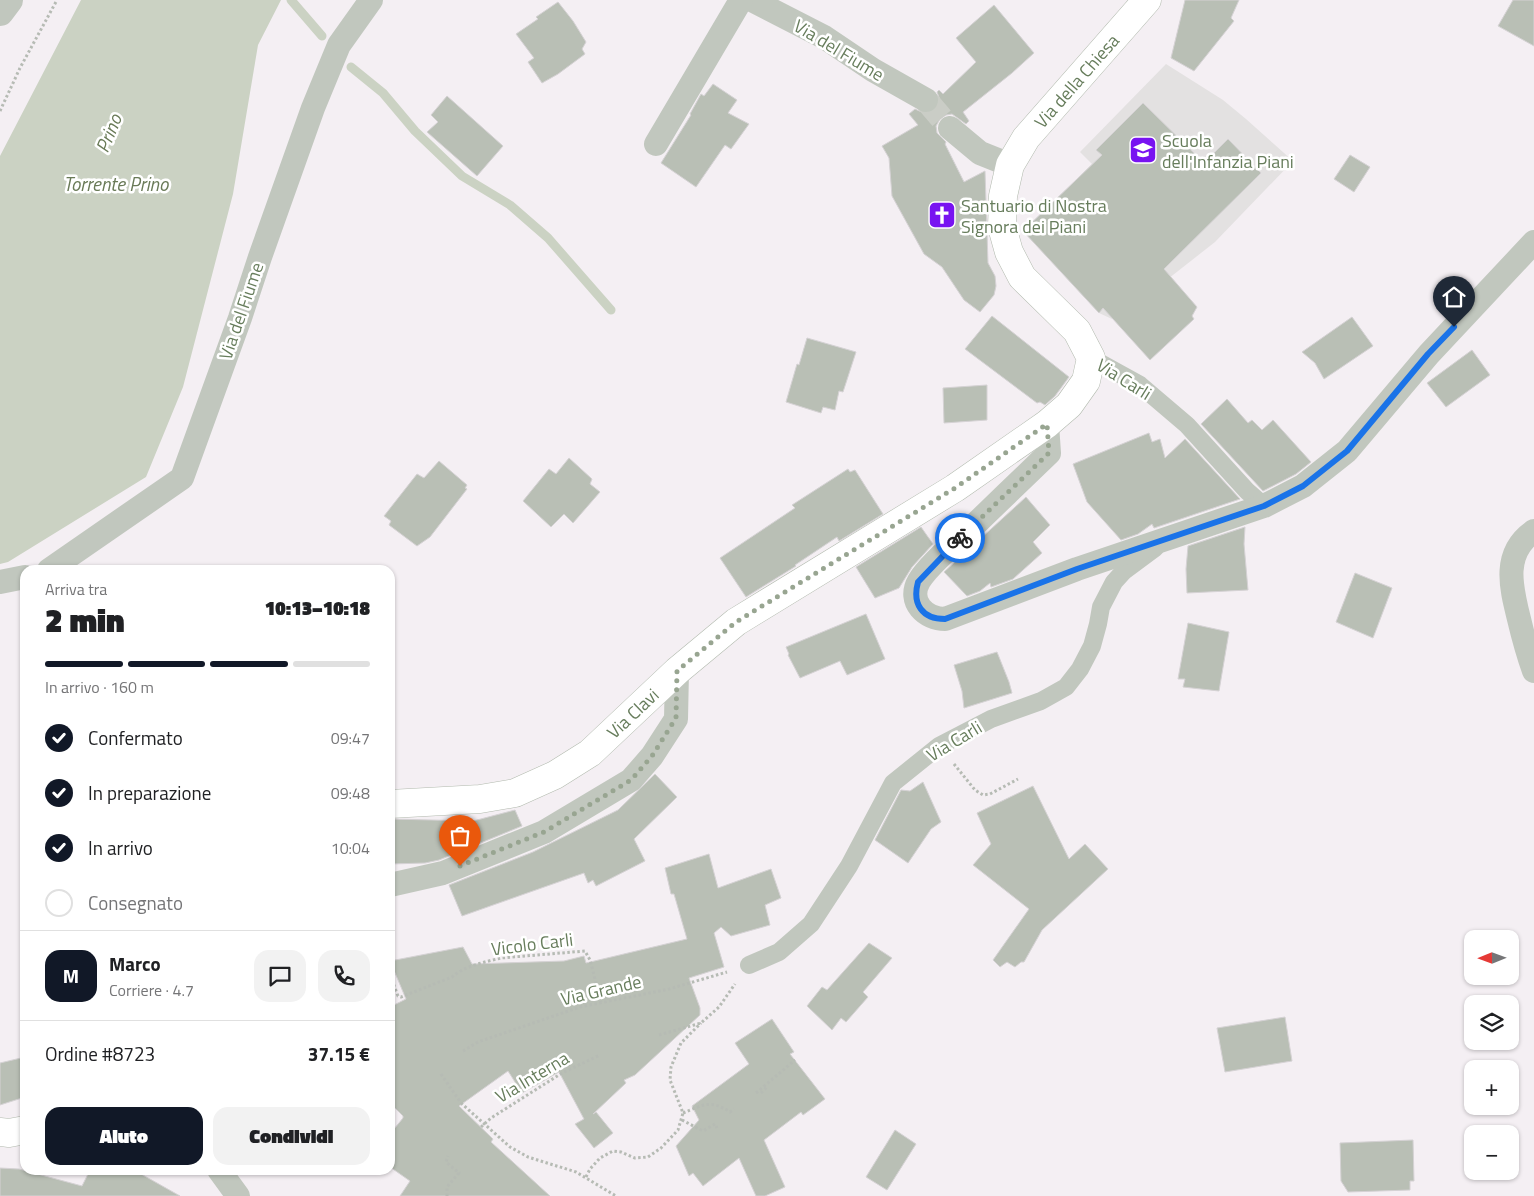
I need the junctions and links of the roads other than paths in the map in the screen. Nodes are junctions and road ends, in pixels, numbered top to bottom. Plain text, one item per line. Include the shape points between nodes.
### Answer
1 (9, 0) edge
2 (371, 0) edge
3 (741, 0) edge
4 (752, 0) edge
5 (1147, 0) edge
6 (0, 12) edge
7 (926, 100) tunnel mouth
8 (950, 128) tunnel mouth
9 (656, 144) dead end
10 (1010, 165) junction
11 (1534, 242) edge
12 (1091, 358) junction
13 (1047, 424) junction
14 (1264, 506) junction
15 (1534, 532) edge
16 (1169, 537) junction
17 (56, 565) edge
18 (20, 577) edge
19 (0, 582) edge
20 (677, 671) junction
21 (1534, 671) edge
22 (395, 804) edge
23 (395, 884) edge
24 (749, 965) road end
25 (20, 1130) edge
26 (0, 1132) edge
27 (223, 1175) edge
28 (238, 1196) edge

1 - 6 street
2 - 17 street, Via del Fiume via 339,45 313,108 182,478
3 - 9 street
4 - 7 street, Via del Fiume via 824,37
5 - 10 main road, Via della Chiesa via 1026,138
8 - 10 street via 980,153
10 - 12 main road, Via della Chiesa via 1003,196 1002,227 1009,252 1022,277 1077,331
11 - 14 street via 1428,354 1347,451 1303,486
12 - 13 main road, Via Clavi via 1086,381 1069,405
12 - 14 street, Via Carli via 1140,385 1187,425
13 - 16 street via 1049,453 918,582 916,598 923,612 930,617 945,619
13 - 20 main road, Via Clavi via 955,488 736,622
14 - 16 street
15 - 21 street via 1521,543 1511,568 1510,581
16 - 24 street, Via Carli via 1114,582 1101,608 1092,646 1066,687 1040,701 991,719 940,746 893,783 849,866 811,924 779,952
18 - 19 street
20 - 22 main road, Via Clavi via 590,753 554,775 506,795
20 - 23 street via 676,718 652,756 631,780 544,832 443,873
25 - 26 main road
27 - 28 street

